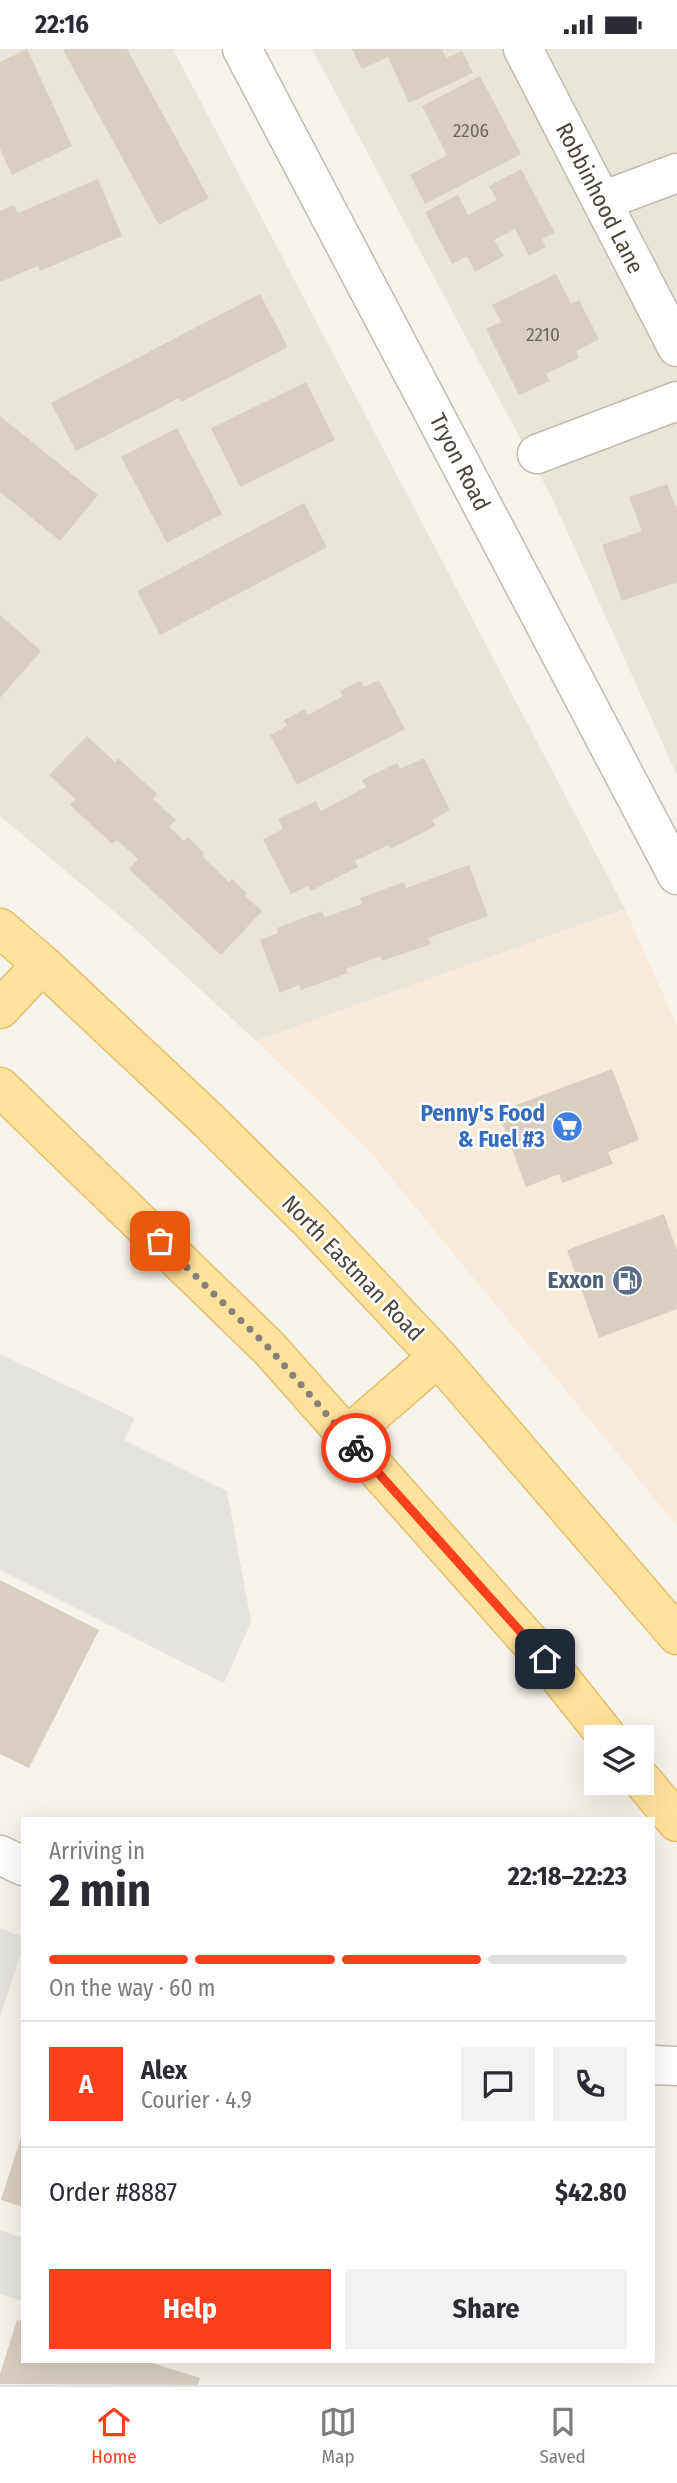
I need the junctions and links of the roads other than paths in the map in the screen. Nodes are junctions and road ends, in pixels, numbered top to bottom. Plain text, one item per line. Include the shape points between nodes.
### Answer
1 (242, 49) edge
2 (526, 50) edge
3 (677, 173) edge
4 (601, 201) junction
5 (677, 347) edge
6 (677, 401) edge
7 (537, 454) dead end
8 (677, 875) edge
9 (0, 928) edge
10 (42, 964) junction
11 (0, 1009) edge
12 (0, 1087) edge
13 (438, 1357) junction
14 (346, 1437) junction
15 (677, 1635) edge
16 (598, 1725) edge
17 (654, 1794) edge
18 (677, 1822) edge
19 (0, 1855) edge
20 (21, 1865) edge
21 (655, 2065) edge
22 (677, 2066) edge

1 - 8 street, Tryon Road
2 - 4 street, Robbinhood Lane
3 - 4 street
4 - 5 street, Robbinhood Lane
6 - 7 street
9 - 10 main road, North Eastman Road
10 - 11 main road
10 - 13 main road, North Eastman Road via 310,1221
12 - 14 main road via 269,1348
13 - 14 main road
13 - 15 main road, North Eastman Road
14 - 16 main road via 545,1659
17 - 18 main road
19 - 20 street
21 - 22 street

